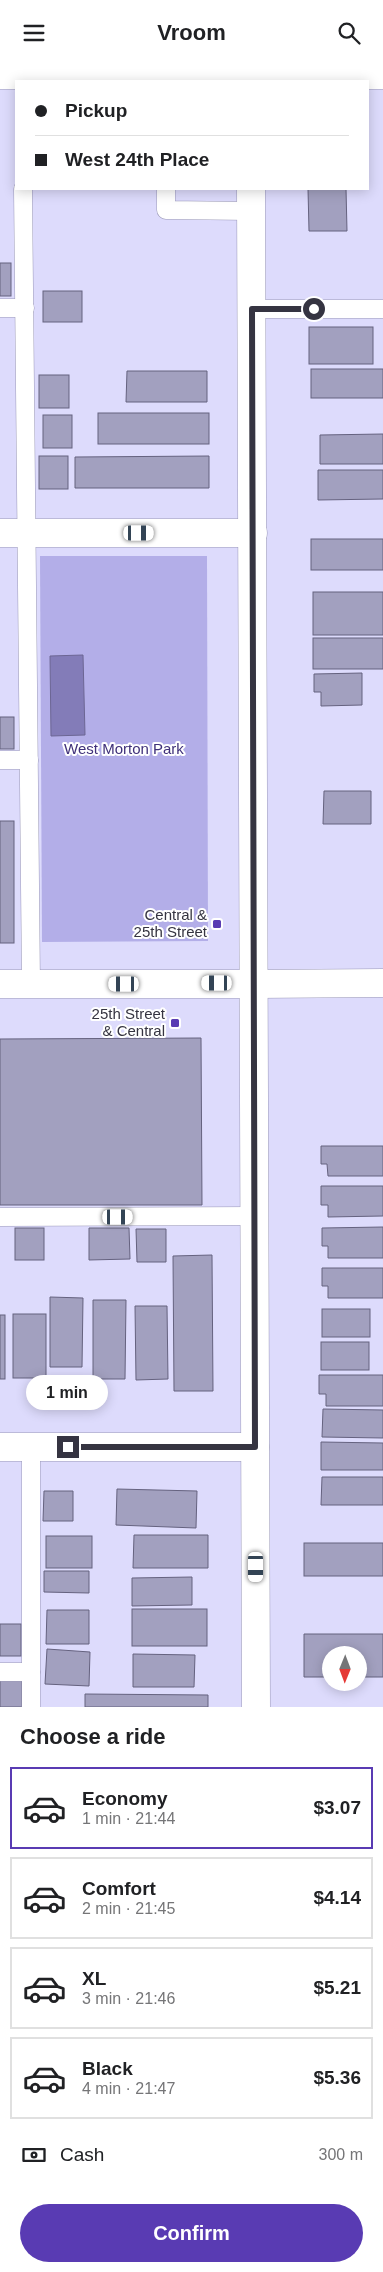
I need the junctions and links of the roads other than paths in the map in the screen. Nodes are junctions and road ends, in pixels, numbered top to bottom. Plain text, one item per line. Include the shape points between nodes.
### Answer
1 (251, 72) edge
2 (383, 75) edge
3 (14, 77) edge
4 (78, 78) edge
5 (165, 78) edge
6 (23, 190) edge
7 (166, 190) edge
8 (251, 200) edge
9 (0, 308) edge
10 (25, 308) junction
11 (252, 309) junction
12 (383, 309) edge
13 (13, 533) edge
14 (253, 533) junction
15 (0, 761) edge
16 (29, 761) junction
17 (383, 983) edge
18 (0, 984) edge
19 (31, 984) junction
20 (255, 984) junction
21 (255, 1216) junction
22 (0, 1217) edge
23 (0, 1447) edge
24 (31, 1447) junction
25 (255, 1447) junction
26 (0, 1672) edge
27 (31, 1672) junction
28 (31, 1707) edge
29 (256, 1707) edge

1 - 2 street
1 - 5 street
3 - 4 street
4 - 5 street
6 - 10 lane
7 - 8 lane via 166,210
8 - 11 street
9 - 10 lane
10 - 13 lane
11 - 12 lane
11 - 14 street
13 - 14 street
13 - 16 lane
14 - 20 street
15 - 16 lane
16 - 19 lane
17 - 20 street
18 - 19 street
19 - 20 street
20 - 21 street
21 - 22 lane
21 - 25 street
23 - 24 street
24 - 25 street
24 - 27 lane
25 - 29 street
26 - 27 lane
27 - 28 lane

